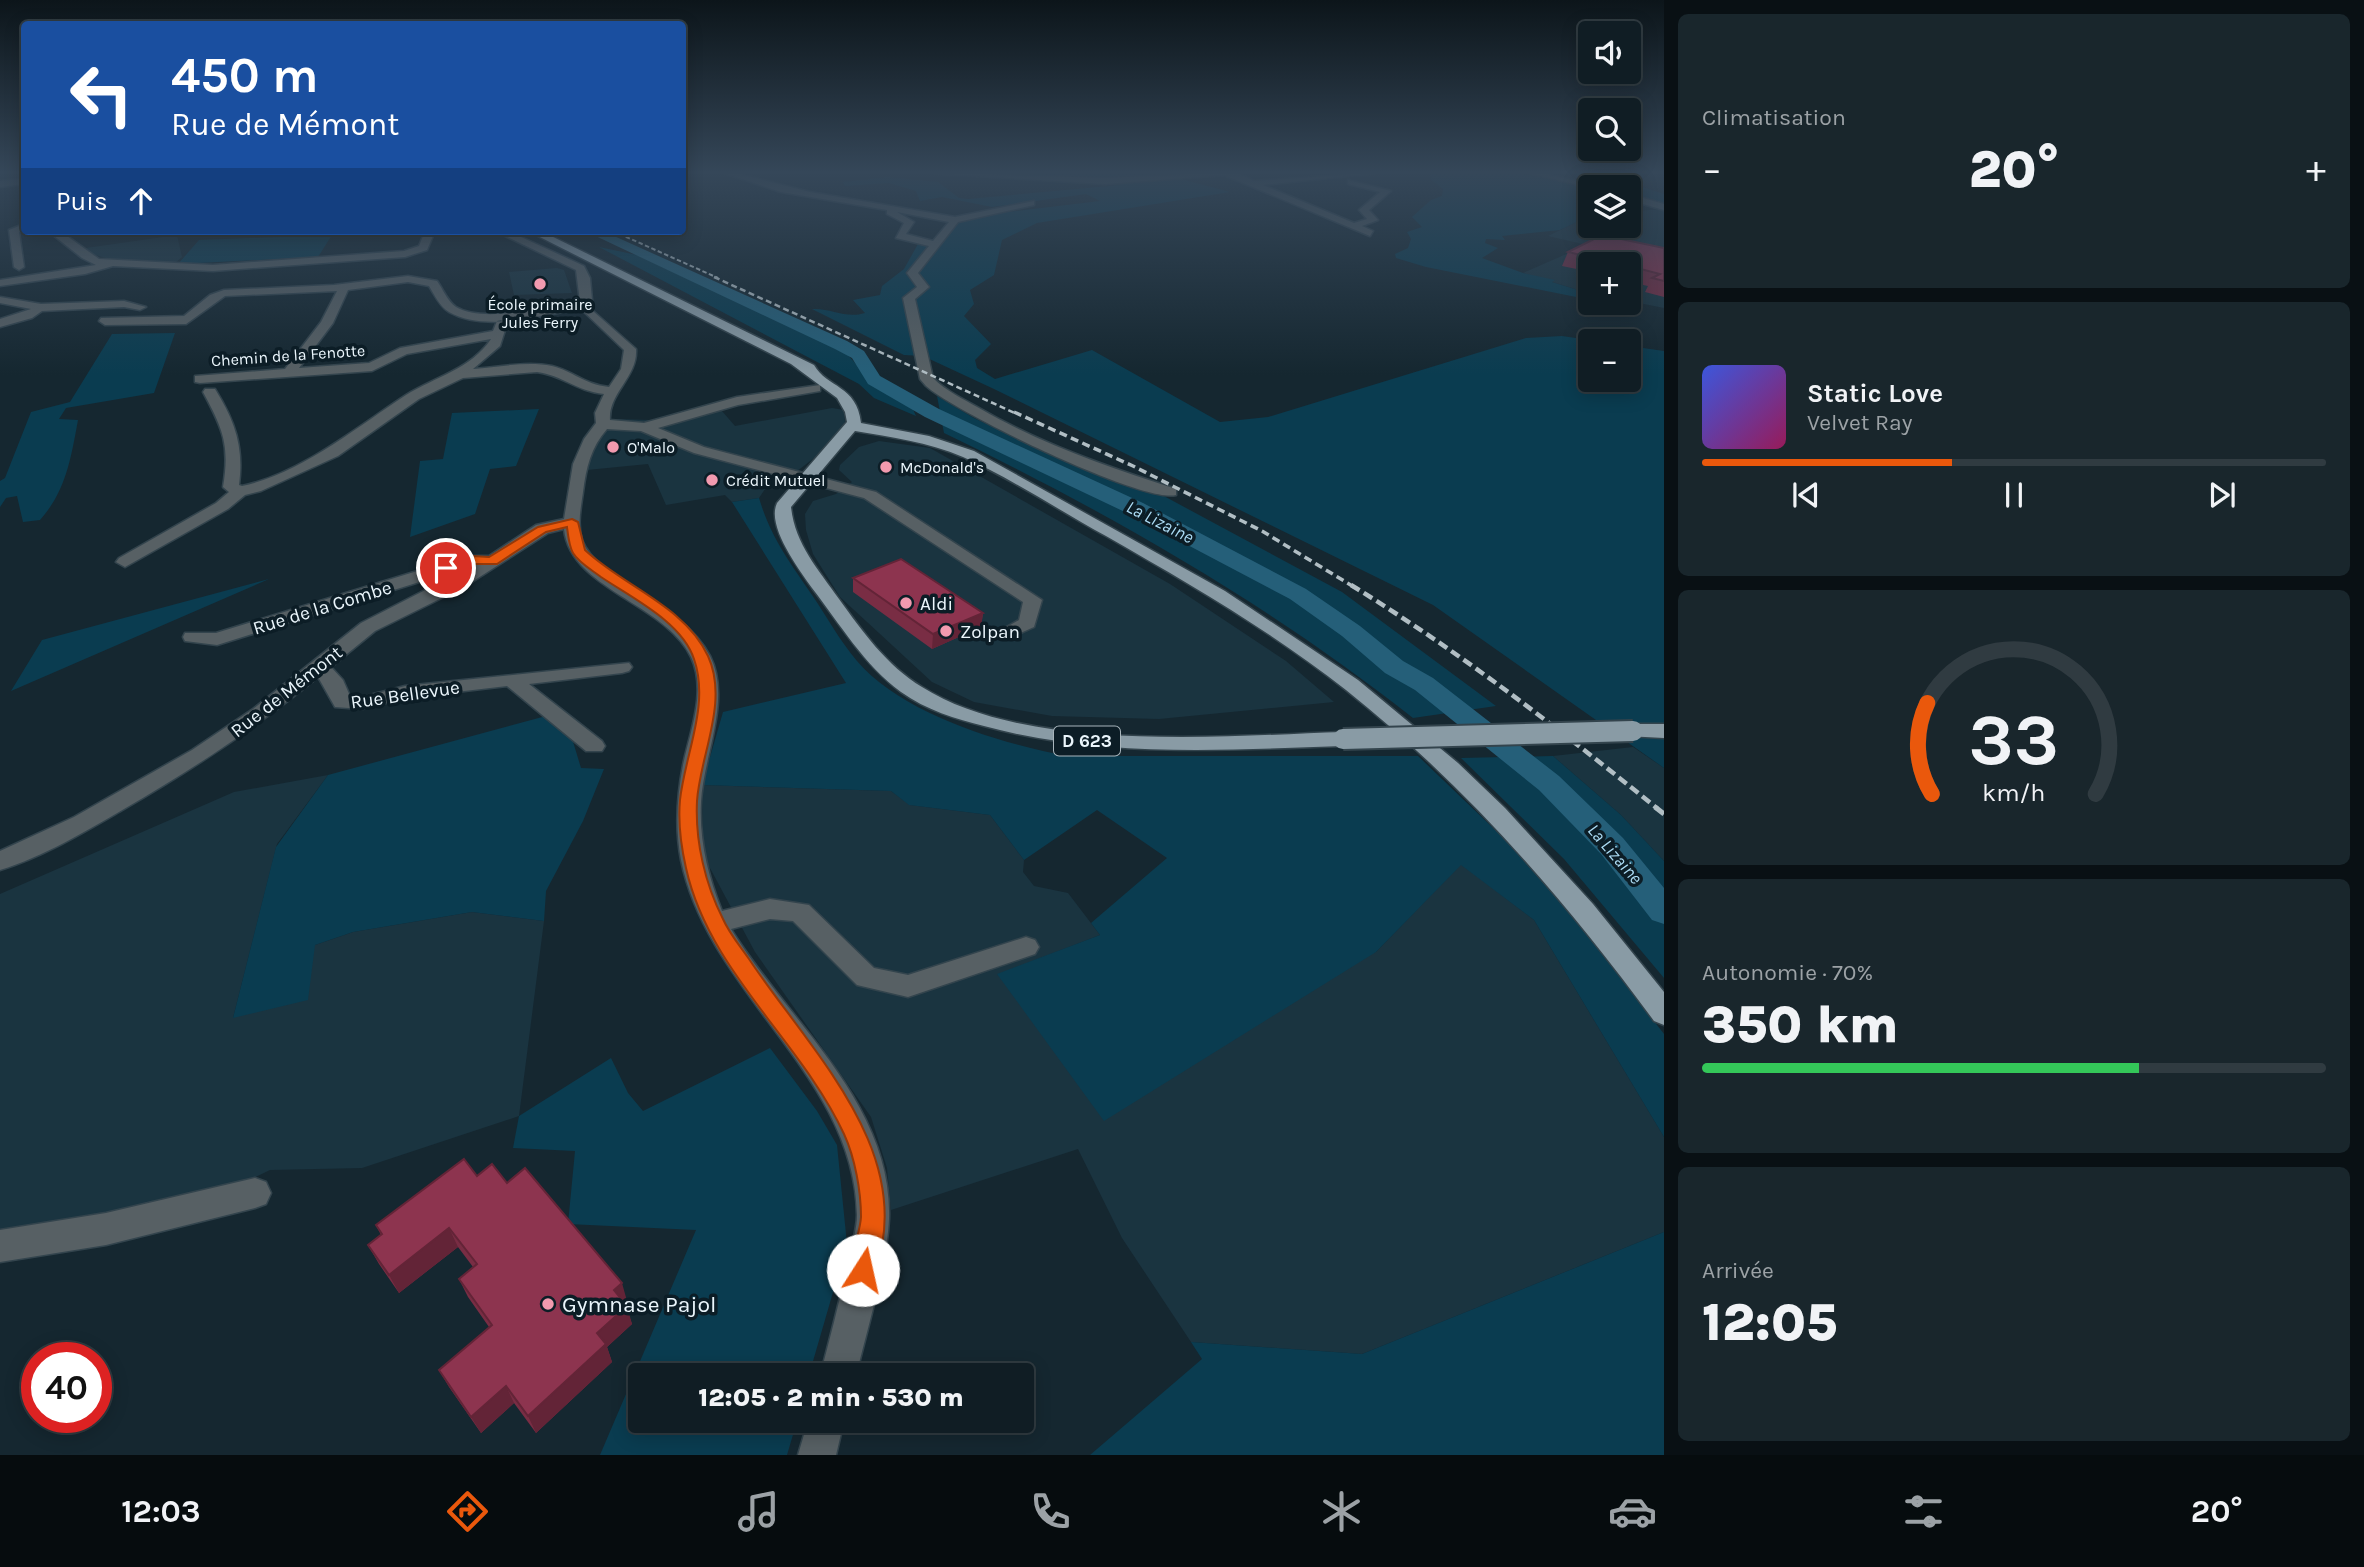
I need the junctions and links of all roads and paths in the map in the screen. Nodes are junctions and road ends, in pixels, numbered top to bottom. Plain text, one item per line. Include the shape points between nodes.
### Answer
1 (16, 240) edge
2 (67, 240) edge
3 (426, 240) edge
4 (519, 240) edge
5 (552, 240) edge
6 (564, 240) edge
7 (917, 240) edge
8 (938, 240) edge
9 (934, 244) junction
10 (589, 257) junction
11 (110, 264) junction
12 (19, 267) dead end
13 (0, 283) edge
14 (344, 287) junction
15 (0, 300) edge
16 (585, 305) junction
17 (140, 307) dead end
18 (39, 308) junction
19 (501, 315) junction
20 (105, 321) dead end
21 (0, 323) edge
22 (499, 334) junction
23 (289, 373) junction
24 (460, 374) junction
25 (200, 379) dead end
26 (815, 388) dead end
27 (612, 391) junction
28 (210, 392) dead end
29 (603, 424) junction
30 (644, 427) junction
31 (856, 430) junction
32 (809, 479) junction
33 (240, 491) junction
34 (1170, 492) dead end
35 (572, 522) junction
36 (492, 561) junction
37 (125, 562) dead end
38 (1007, 632) dead end
39 (192, 637) dead end
40 (319, 667) junction
41 (622, 667) dead end
42 (512, 680) junction
43 (1664, 731) edge
44 (594, 746) dead end
45 (0, 861) edge
46 (714, 923) junction
47 (1026, 947) dead end
48 (1664, 1013) edge
49 (255, 1193) dead end
50 (0, 1246) edge
51 (841, 1363) edge
52 (823, 1433) edge
53 (817, 1455) edge

1 - 12 street
2 - 11 street via 84,257
3 - 11 street via 423,248 405,254 213,268
4 - 16 street via 580,268 586,282
5 - 10 main road
6 - 10 main road
7 - 9 street
8 - 9 street
9 - 34 street via 912,273 923,287 909,298 929,382 1033,441 1101,471
10 - 31 main road via 797,363 846,398
11 - 13 street
14 - 19 street via 425,280 433,283 455,310
14 - 20 street via 224,293 214,295 198,314 186,320
14 - 23 street via 327,323
15 - 18 street
16 - 19 street
16 - 27 street via 630,349 631,363
17 - 18 street
18 - 21 street via 28,316
19 - 22 street
22 - 23 street, Chemin de la Fenotte via 404,351 372,367
22 - 24 street via 489,352
23 - 25 street, Chemin de la Fenotte
24 - 27 street via 544,369 586,388
24 - 33 street via 414,396 333,453
26 - 30 street via 737,401
27 - 29 street via 604,407
28 - 33 street via 235,440 231,487
29 - 30 street
29 - 35 street via 586,444
30 - 32 street via 699,450
31 - 32 main road, D 623
31 - 48 main road via 949,445 969,454 1234,603 1337,674 1423,744 1507,826 1599,929
32 - 38 street via 870,495 1033,600 1027,623
32 - 43 main road, D 623, bridge via 794,508 796,551 842,617 908,687 948,709 1015,730 1074,740 1140,743
33 - 37 street
35 - 36 street, Rue de Mémont via 542,529
35 - 46 street via 578,552 676,624 701,657 708,701 689,800 689,836 695,870
36 - 39 street, Rue de la Combe via 472,560 217,639
36 - 40 street, Rue de Mémont via 458,583 368,626
40 - 42 street, Rue Bellevue via 333,680 342,702 362,703 405,692
40 - 45 street, Rue de Mémont via 200,755 82,823
41 - 42 street, Rue Bellevue
42 - 44 street
46 - 47 street via 770,909 800,912 866,977 908,986
46 - 51 street via 832,1091 855,1132 867,1168 873,1217
49 - 50 street via 106,1228
52 - 53 street

